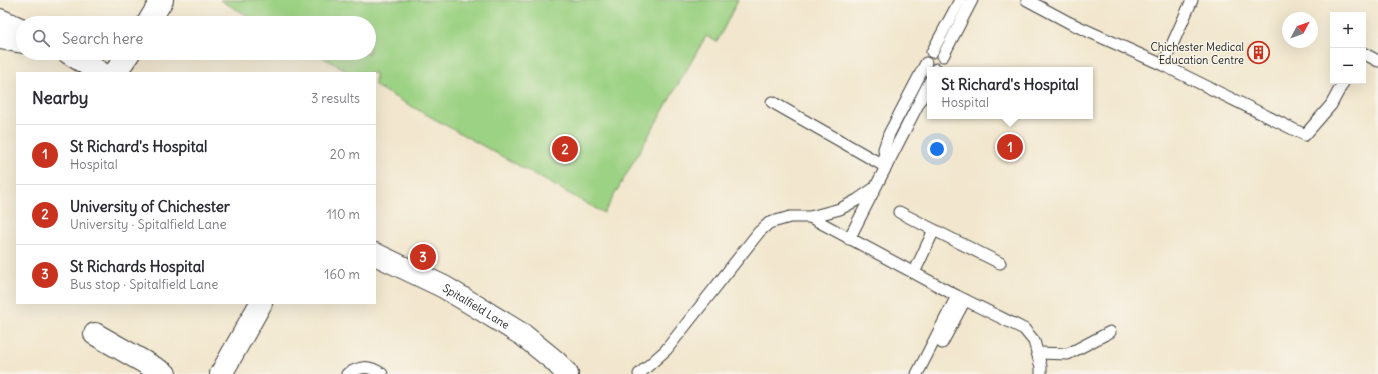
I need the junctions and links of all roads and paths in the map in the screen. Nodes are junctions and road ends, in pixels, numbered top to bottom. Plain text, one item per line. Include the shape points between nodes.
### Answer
1 (162, 0) edge
2 (960, 0) edge
3 (972, 0) edge
4 (1028, 0) edge
5 (1192, 0) edge
6 (152, 16) edge
7 (0, 20) edge
8 (16, 27) edge
9 (0, 38) edge
10 (16, 41) edge
11 (932, 52) dead end
12 (1366, 55) edge
13 (943, 56) dead end
14 (80, 60) edge
15 (124, 60) edge
16 (1378, 61) edge
17 (1163, 65) junction
18 (99, 72) edge
19 (116, 72) edge
20 (927, 76) edge
21 (1342, 84) edge
22 (927, 87) edge
23 (772, 102) dead end
24 (886, 167) junction
25 (875, 188) junction
26 (899, 212) dead end
27 (810, 217) junction
28 (934, 230) junction
29 (848, 239) junction
30 (376, 254) edge
31 (1000, 263) dead end
32 (914, 273) junction
33 (961, 298) junction
34 (259, 304) edge
35 (1110, 332) dead end
36 (95, 334) dead end
37 (942, 342) dead end
38 (1038, 353) junction
39 (166, 374) edge
40 (221, 374) edge
41 (347, 374) edge
42 (382, 374) edge
43 (567, 374) edge
44 (639, 374) edge
45 (917, 374) edge
46 (1041, 374) edge

1 - 6 main road
2 - 11 lane
3 - 13 lane
4 - 17 lane via 1070,23
5 - 17 lane
7 - 8 main road
9 - 10 main road
12 - 16 lane
14 - 18 main road
15 - 19 main road
17 - 21 lane via 1305,135 1331,105
20 - 24 lane via 889,134 884,149
22 - 24 lane
23 - 24 lane
24 - 25 lane
25 - 27 lane via 840,209
25 - 29 lane
26 - 28 lane
27 - 29 lane
27 - 44 lane via 790,217 769,223 749,244 666,350
28 - 31 lane
28 - 32 lane
29 - 32 lane
30 - 43 main road, Spitalfield Lane via 444,287 523,335
32 - 33 lane
33 - 37 lane
33 - 38 lane via 1024,329 1034,341
33 - 45 lane
34 - 40 main road
35 - 38 lane via 1068,354
36 - 39 main road
38 - 46 lane
41 - 42 lane via 361,367 373,368

